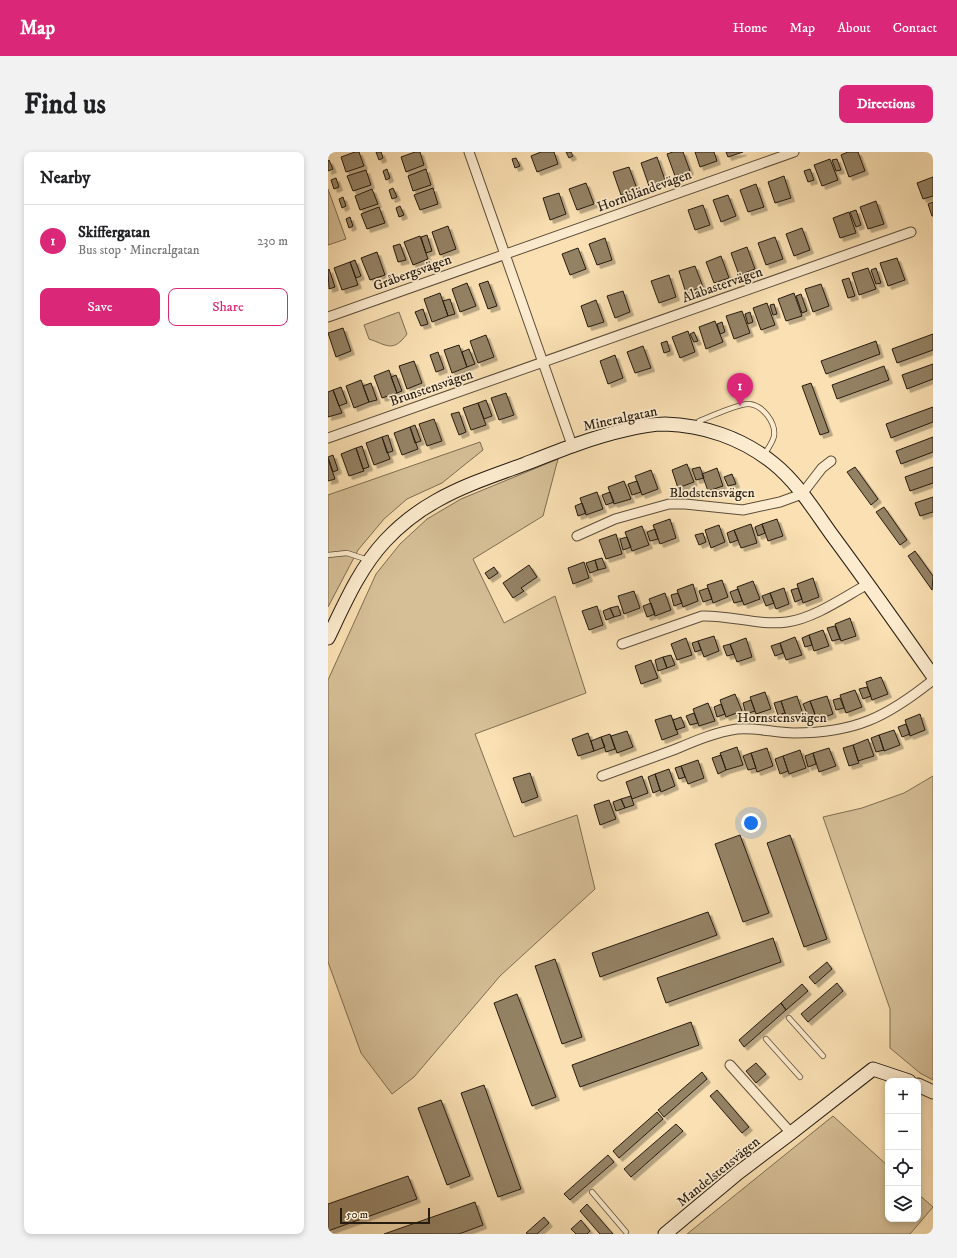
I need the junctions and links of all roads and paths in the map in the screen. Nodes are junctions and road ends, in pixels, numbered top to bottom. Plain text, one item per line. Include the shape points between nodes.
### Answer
1 (469, 152) edge
2 (794, 152) edge
3 (911, 232) dead end
4 (505, 254) junction
5 (328, 317) edge
6 (542, 362) junction
7 (698, 427) junction
8 (328, 438) edge
9 (572, 445) junction
10 (764, 457) junction
11 (831, 461) dead end
12 (802, 494) junction
13 (577, 536) dead end
14 (328, 555) edge
15 (369, 560) junction
16 (868, 584) junction
17 (328, 638) edge
18 (622, 644) dead end
19 (933, 676) edge
20 (933, 680) edge
21 (602, 776) dead end
22 (790, 1018) dead end
23 (766, 1039) dead end
24 (823, 1056) dead end
25 (730, 1065) dead end
26 (800, 1077) dead end
27 (900, 1078) edge
28 (921, 1086) edge
29 (933, 1092) edge
30 (791, 1133) junction
31 (592, 1192) dead end
32 (626, 1232) dead end
33 (665, 1234) edge

1 - 4 street
2 - 4 street, Hornbländevägen
3 - 6 street, Alabastervägen
4 - 5 street, Gråbergsvägen
4 - 6 street
6 - 8 street, Brunstensvägen
6 - 9 street
7 - 9 street, Mineralgatan via 662,424 639,427
7 - 10 street, Mineralgatan via 714,431
7 - 10 lane via 699,421 740,406 750,404 762,409 774,430 774,437
9 - 15 street, Mineralgatan via 481,480 435,502 405,523
10 - 12 street, Mineralgatan via 792,481
11 - 12 street via 822,468
12 - 13 street, Blodstensvägen via 743,510 669,504 615,520
12 - 16 street, Mineralgatan
14 - 15 lane via 347,553
15 - 17 street, Mineralgatan
16 - 18 street via 823,609 787,622 702,616
16 - 19 street, Mineralgatan
20 - 21 street, Hornstensvägen via 899,706 856,726 831,731 794,733 738,729 700,740
22 - 24 lane
23 - 26 lane
25 - 30 street
27 - 30 street, Mandelstensvägen via 873,1069
28 - 29 street
30 - 33 street, Mandelstensvägen
31 - 32 lane

